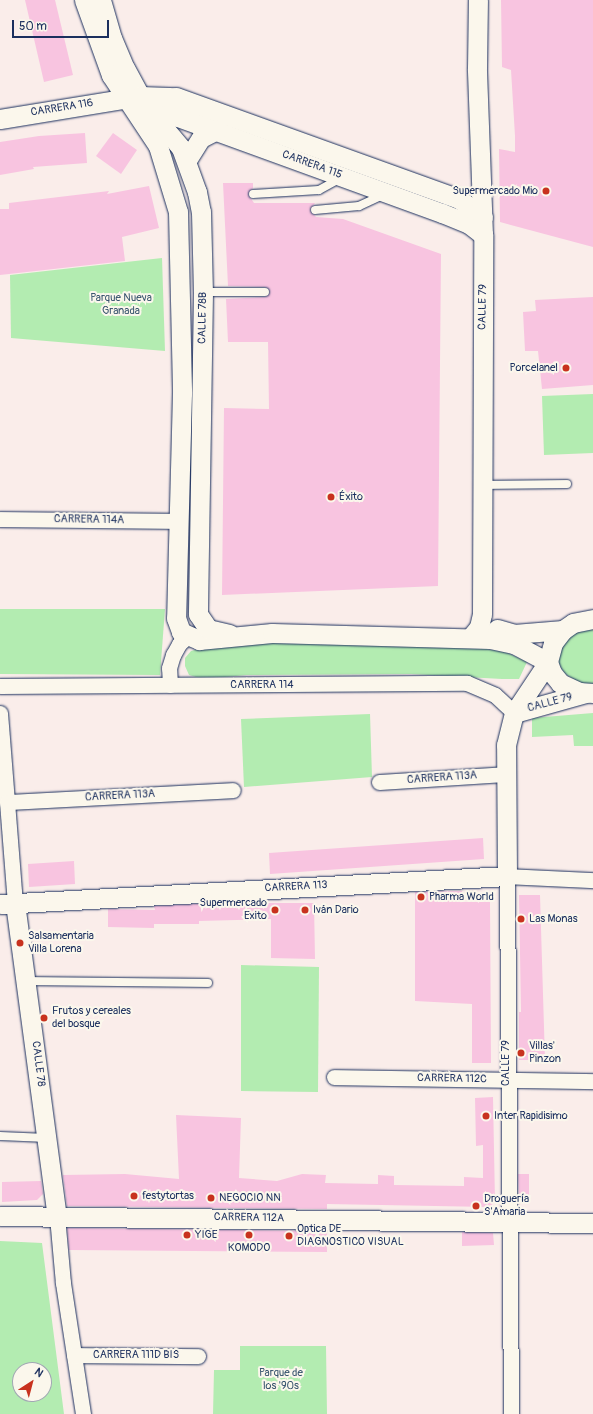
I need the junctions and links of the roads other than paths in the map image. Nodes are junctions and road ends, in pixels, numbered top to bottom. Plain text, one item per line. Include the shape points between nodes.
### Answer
1 (84, 0) edge
2 (102, 0) edge
3 (478, 0) edge
4 (132, 97) junction
5 (0, 119) edge
6 (217, 130) junction
7 (187, 160) junction
8 (344, 177) junction
9 (482, 181) junction
10 (387, 193) junction
11 (253, 194) dead end
12 (459, 199) junction
13 (315, 210) dead end
14 (483, 226) junction
15 (203, 292) junction
16 (265, 292) dead end
17 (567, 484) dead end
18 (481, 485) junction
19 (0, 519) edge
20 (178, 521) junction
21 (482, 614) junction
22 (593, 619) edge
23 (562, 630) junction
24 (236, 635) junction
25 (188, 636) junction
26 (471, 637) junction
27 (548, 662) junction
28 (170, 685) junction
29 (0, 686) edge
30 (590, 693) edge
31 (0, 713) edge
32 (514, 713) junction
33 (506, 774) junction
34 (379, 782) dead end
35 (233, 790) dead end
36 (7, 802) junction
37 (506, 876) junction
38 (593, 880) edge
39 (8, 903) edge
40 (27, 981) junction
41 (208, 983) dead end
42 (334, 1077) dead end
43 (506, 1080) junction
44 (593, 1080) edge
45 (0, 1136) edge
46 (47, 1138) junction
47 (0, 1216) edge
48 (57, 1216) junction
49 (508, 1220) junction
50 (593, 1223) edge
51 (74, 1355) junction
52 (198, 1356) dead end
53 (83, 1414) edge
54 (511, 1414) edge

1 - 4 street, CALLE 78B via 100,50
2 - 4 street, CALLE 78B
3 - 9 street, CALLE 79
4 - 5 street, CARRERA 116
4 - 6 street, CARRERA 115
4 - 7 street, CALLE 78B via 173,135
4 - 12 street, CARRERA 115 via 166,96 186,100
4 - 20 street, CALLE 78B via 158,146 171,180 178,212 182,393
6 - 7 street via 201,138
6 - 8 street, CARRERA 115
7 - 15 street, CALLE 78B via 201,212
8 - 10 street, CARRERA 115
8 - 11 lane via 319,190
9 - 12 street
9 - 14 street, CALLE 79
10 - 13 lane via 359,206
10 - 14 street, CARRERA 115 via 473,227
12 - 14 street, CARRERA 115
14 - 18 street, CALLE 79
15 - 16 lane
15 - 24 street, CALLE 78B via 198,614 208,629 216,633
17 - 18 lane
18 - 21 street, CALLE 79
19 - 20 street, CARRERA 114A
20 - 25 street, CALLE 78B via 176,618 181,632
21 - 23 street via 495,629 504,632 542,633
21 - 26 street via 479,627
22 - 23 street via 573,623
23 - 27 street via 553,643
24 - 25 street via 212,640
24 - 26 street via 272,633
25 - 28 street via 178,644 173,655 169,668
26 - 27 street via 514,644
27 - 30 street via 560,683
27 - 32 street, CALLE 79
28 - 29 street, CARRERA 114
28 - 32 street, CARRERA 114 via 467,683 495,695
30 - 32 street, CALLE 79
31 - 36 street, CALLE 78
32 - 33 street, CALLE 79 via 506,745
33 - 34 street, CARRERA 113A
33 - 37 street, CALLE 79
35 - 36 street, CARRERA 113A
36 - 39 street, CALLE 78
37 - 38 street, CARRERA 113
37 - 39 street, CARRERA 113
37 - 43 street, CALLE 79
39 - 40 street, CALLE 78
40 - 41 lane
40 - 46 street, CALLE 78
42 - 43 street, CARRERA 112C
43 - 44 street, CARRERA 112C
43 - 49 street, CALLE 79
45 - 46 lane
46 - 48 street, CALLE 78
47 - 48 street, CARRERA 112A
48 - 49 street, CARRERA 112A
48 - 51 street, CALLE 78
49 - 50 street, CARRERA 112A
49 - 54 street, CALLE 79
51 - 52 street, CARRERA 111D BIS
51 - 53 street, CALLE 78

